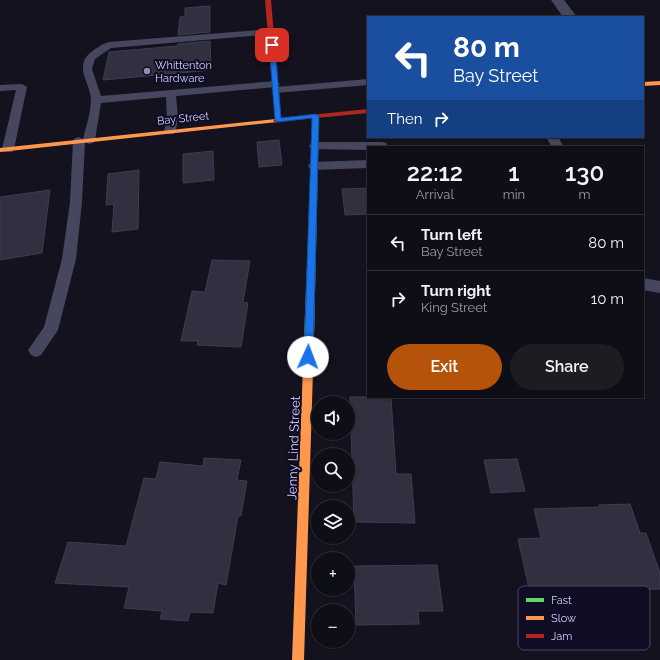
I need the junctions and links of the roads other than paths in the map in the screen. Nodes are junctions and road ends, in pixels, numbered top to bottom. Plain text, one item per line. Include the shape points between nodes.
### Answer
1 (268, 0) edge
2 (557, 0) edge
3 (569, 16) edge
4 (271, 32) junction
5 (367, 82) edge
6 (660, 83) edge
7 (644, 84) edge
8 (276, 87) junction
9 (0, 88) edge
10 (171, 93) junction
11 (96, 100) junction
12 (367, 111) edge
13 (316, 116) junction
14 (278, 120) junction
15 (170, 131) junction
16 (84, 140) junction
17 (314, 146) junction
18 (382, 146) dead end
19 (4, 149) edge
20 (367, 164) edge
21 (314, 166) junction
22 (644, 284) edge
23 (660, 287) edge
24 (36, 350) dead end
25 (298, 660) edge

1 - 4 street
2 - 3 street
4 - 8 street
4 - 11 lane via 109,45 97,51 87,69
5 - 8 lane
6 - 7 street
8 - 10 lane
8 - 14 street
9 - 19 lane via 22,87
10 - 11 lane
10 - 15 lane
11 - 16 lane
12 - 13 street, Bay Street
13 - 14 street, Bay Street
13 - 17 street, Jenny Lind Street
14 - 15 street, Bay Street
15 - 16 street, Bay Street
16 - 19 street, Bay Street
16 - 24 lane via 69,259 51,330
17 - 18 lane
17 - 21 street, Jenny Lind Street
20 - 21 lane
21 - 25 street, Jenny Lind Street
22 - 23 lane

